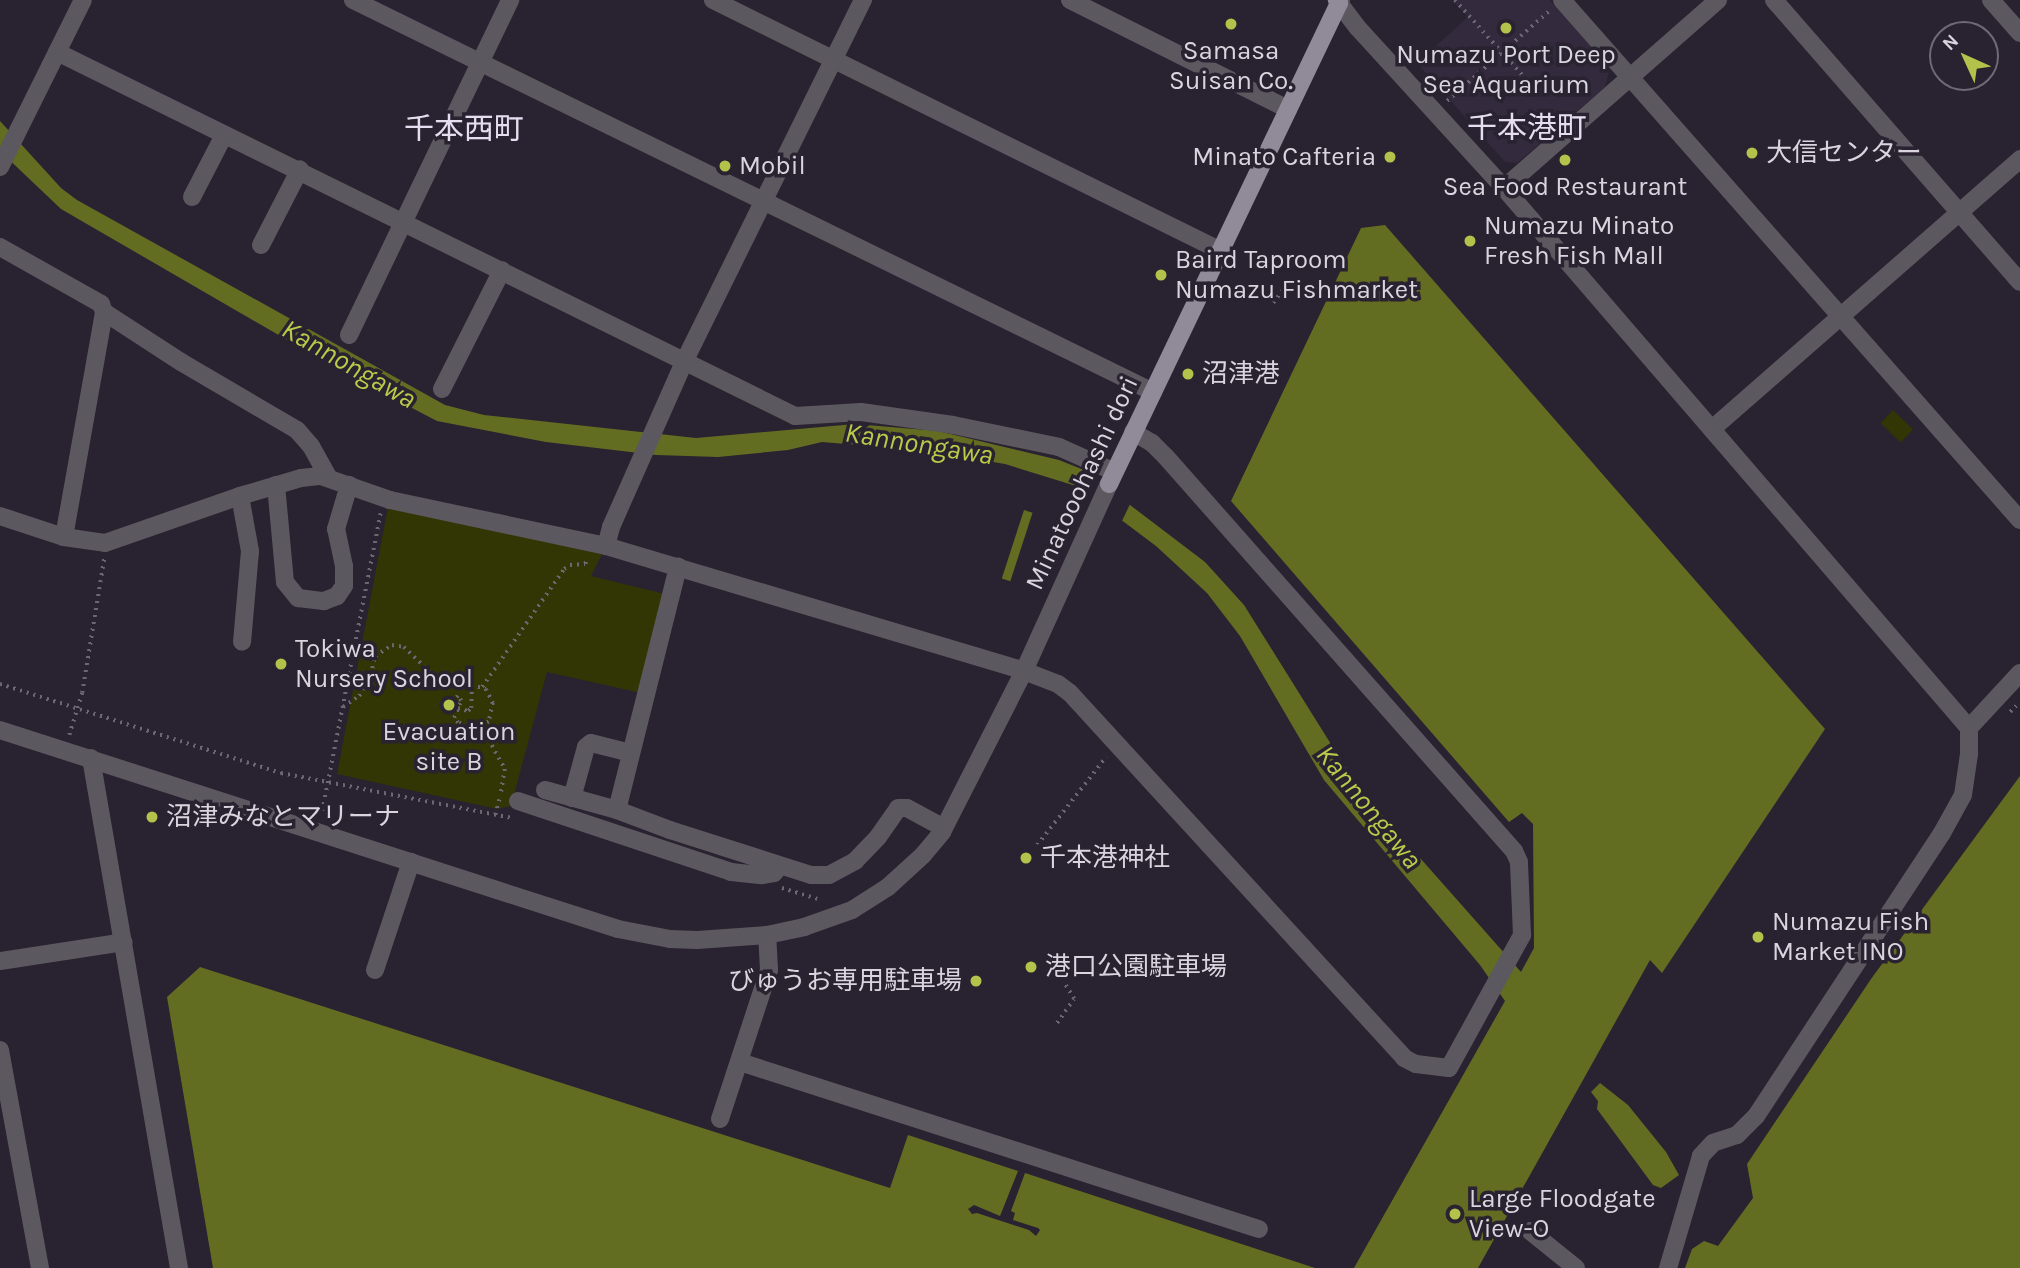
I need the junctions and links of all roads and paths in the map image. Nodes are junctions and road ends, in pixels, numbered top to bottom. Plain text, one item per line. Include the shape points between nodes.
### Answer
1 (83, 0) edge
2 (353, 0) edge
3 (510, 0) edge
4 (713, 0) edge
5 (863, 0) edge
6 (1070, 0) edge
7 (1455, 0) edge
8 (1718, 0) edge
9 (1774, 0) edge
10 (1991, 0) edge
11 (1339, 1) edge
12 (1557, 4) edge
13 (2020, 33) edge
14 (58, 52) junction
15 (1502, 52) junction
16 (833, 60) junction
17 (480, 61) junction
18 (1629, 76) junction
19 (1533, 87) dead end
20 (1288, 109) junction
21 (1435, 112) junction
22 (224, 135) junction
23 (2020, 159) edge
24 (2, 163) edge
25 (300, 169) junction
26 (1504, 188) junction
27 (192, 197) dead end
28 (763, 200) junction
29 (1959, 214) junction
30 (404, 222) junction
31 (261, 245) dead end
32 (0, 247) edge
33 (1219, 250) junction
34 (502, 270) junction
35 (1289, 281) dead end
36 (2020, 282) edge
37 (1273, 303) dead end
38 (104, 312) junction
39 (1840, 315) junction
40 (349, 335) dead end
41 (685, 360) junction
42 (442, 389) dead end
43 (1153, 392) junction
44 (1712, 429) junction
45 (1133, 432) junction
46 (329, 478) junction
47 (1112, 478) junction
48 (276, 485) junction
49 (349, 485) junction
50 (240, 496) junction
51 (383, 498) junction
52 (0, 516) edge
53 (2020, 520) edge
54 (64, 537) junction
55 (106, 543) junction
56 (599, 544) junction
57 (678, 567) junction
58 (242, 642) dead end
59 (1024, 671) junction
60 (2020, 673) edge
61 (0, 684) edge
62 (472, 684) junction
63 (481, 687) junction
64 (456, 699) dead end
65 (343, 707) junction
66 (458, 708) junction
67 (77, 709) junction
68 (482, 727) junction
69 (1969, 728) junction
70 (0, 730) edge
71 (69, 735) dead end
72 (1116, 745) junction
73 (631, 753) junction
74 (91, 758) junction
75 (328, 783) junction
76 (545, 790) dead end
77 (572, 798) junction
78 (517, 810) joint
79 (617, 810) junction
80 (322, 811) dead end
81 (495, 815) junction
82 (944, 828) junction
83 (1037, 845) dead end
84 (411, 862) junction
85 (779, 867) junction
86 (767, 935) junction
87 (124, 942) junction
88 (0, 961) edge
89 (375, 970) dead end
90 (1064, 983) dead end
91 (1057, 1023) dead end
92 (0, 1050) edge
93 (740, 1062) junction
94 (720, 1119) dead end
95 (1259, 1229) dead end
96 (1530, 1231) dead end
97 (40, 1268) edge
98 (178, 1268) edge
99 (1577, 1268) edge
100 (1668, 1268) edge

1 - 14 street
2 - 17 street
3 - 17 street
4 - 16 street
5 - 16 street
6 - 20 street
7 - 15 path
8 - 18 street
9 - 29 street
10 - 13 street
11 - 20 main road, Minatooohashi dori
11 - 21 street
12 - 15 path
12 - 18 street
14 - 22 street
14 - 24 street
15 - 19 path
15 - 21 path
16 - 28 street
16 - 33 street
17 - 28 street
17 - 30 street
18 - 26 street
18 - 39 street
20 - 33 main road, Minatooohashi dori
21 - 26 street
22 - 25 street
22 - 27 street
23 - 29 street
25 - 30 street
25 - 31 street
26 - 44 street
28 - 41 street
28 - 43 street
29 - 36 street
29 - 39 street
30 - 34 street
30 - 40 street
32 - 38 street via 100,304
33 - 43 main road, Minatooohashi dori
34 - 41 street
34 - 42 street
35 - 37 path
38 - 46 street via 297,430
38 - 54 street
39 - 44 street
39 - 53 street
41 - 47 street via 795,416 861,412 953,425 1059,447
41 - 56 street via 611,527
43 - 45 main road, Minatooohashi dori
44 - 69 street
45 - 47 main road, Minatooohashi dori
45 - 72 street via 1159,450 1514,851 1519,862 1522,935 1449,1068 1405,1058
46 - 48 street via 313,476
46 - 49 street
47 - 59 street, Minatooohashi dori
48 - 49 street via 285,582 298,598 324,601 337,596 344,586 336,529
48 - 50 street
49 - 51 street
50 - 55 street
50 - 58 street via 250,551
51 - 56 street
51 - 65 path
52 - 54 street
54 - 55 street
55 - 67 path
56 - 57 street
56 - 63 path via 585,564 564,569
57 - 59 street
57 - 73 street
59 - 72 street via 1070,693
59 - 82 street, Minatooohashi dori
60 - 69 street
61 - 67 path
62 - 63 path
62 - 65 path via 431,673 404,647 392,645 375,656 369,682
62 - 66 path via 471,708
63 - 68 path via 490,695 494,712
64 - 66 path via 460,697
65 - 75 path
66 - 68 path via 454,718 458,723
67 - 71 path
67 - 75 path via 254,765
68 - 81 path via 505,769
69 - 100 street via 1963,795 1942,833 1756,1116 1737,1135 1713,1143 1701,1156
70 - 74 street, Minatooohashi dori
72 - 83 path
73 - 77 street via 591,743
73 - 79 street
74 - 84 street, Minatooohashi dori
74 - 87 street
75 - 80 path
75 - 81 path
76 - 77 street
77 - 79 street
78 - 81 path
78 - 85 street via 731,872 762,875
79 - 85 street
82 - 85 street via 907,808 898,808 867,849 844,868 811,875
82 - 86 street, Minatooohashi dori via 888,887 852,910 804,928
84 - 86 street, Minatooohashi dori via 648,936 697,940
84 - 89 street
86 - 93 street via 769,970
87 - 88 street
87 - 98 street
90 - 91 path via 1074,999
92 - 97 street
93 - 94 street
93 - 95 street
96 - 99 street

